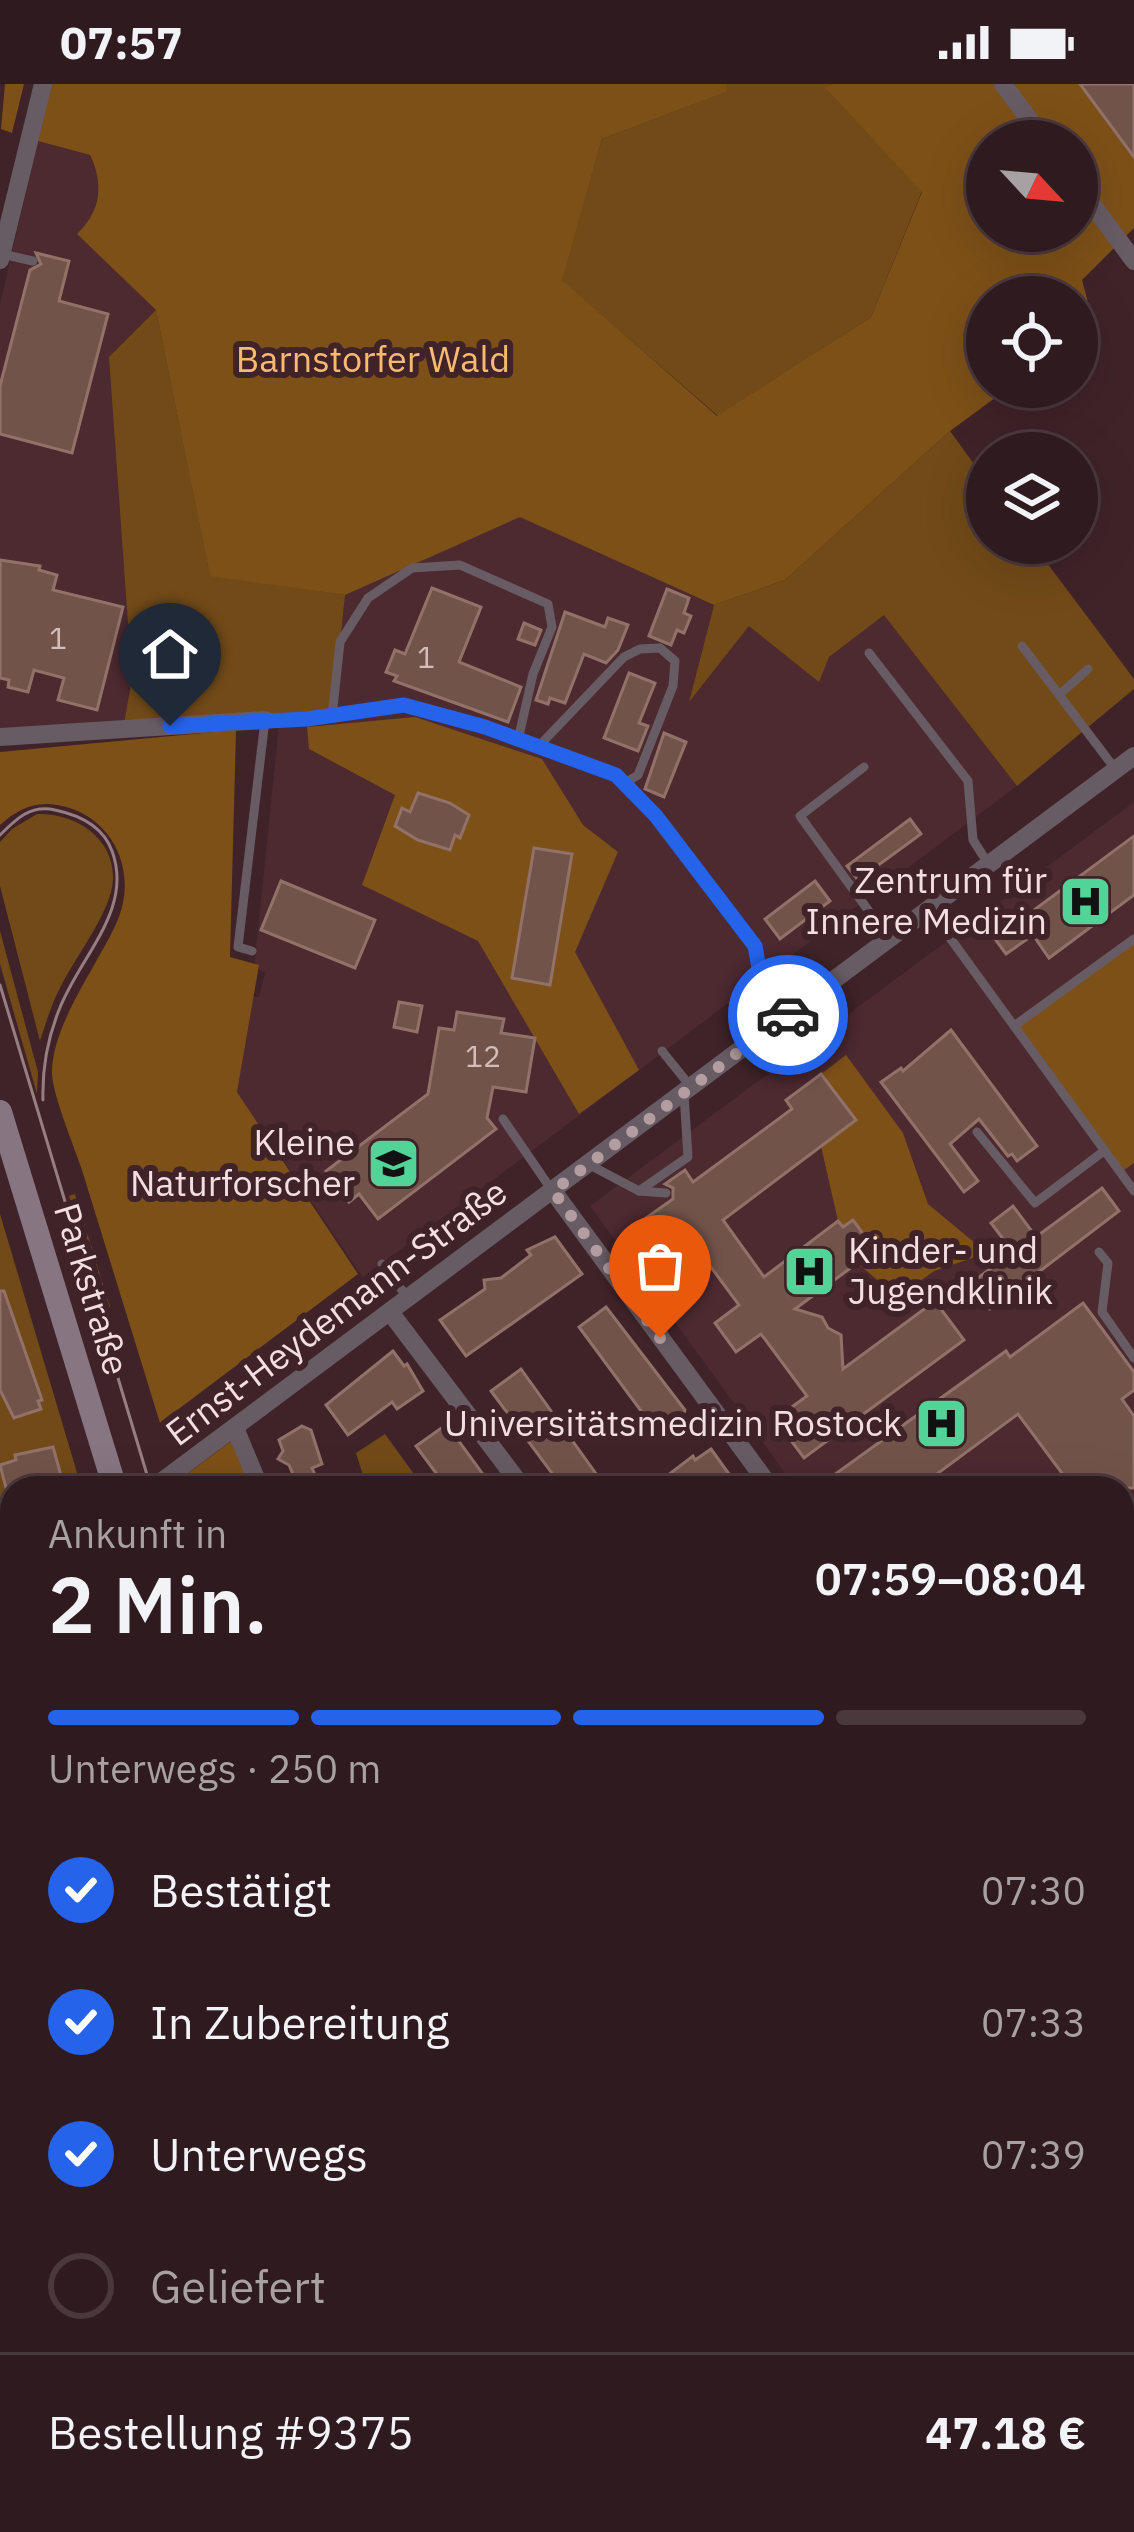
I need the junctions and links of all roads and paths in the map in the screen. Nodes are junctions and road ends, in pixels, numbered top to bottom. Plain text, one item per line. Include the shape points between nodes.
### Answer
1 (43, 84) edge
2 (1004, 84) edge
3 (1030, 120) edge
4 (1098, 212) edge
5 (1, 257) edge
6 (32, 261) dead end
7 (1134, 261) edge
8 (1022, 646) dead end
9 (869, 652) dead end
10 (1088, 669) dead end
11 (1060, 694) junction
12 (332, 717) junction
13 (266, 721) junction
14 (0, 737) edge
15 (518, 740) junction
16 (538, 747) junction
17 (1134, 756) edge
18 (864, 767) dead end
19 (1116, 770) junction
20 (625, 783) junction
21 (989, 865) junction
22 (929, 909) junction
23 (889, 939) junction
24 (1134, 939) edge
25 (252, 951) dead end
26 (790, 1013) junction
27 (1014, 1026) junction
28 (662, 1051) dead end
29 (688, 1090) junction
30 (0, 1112) edge
31 (503, 1119) dead end
32 (977, 1132) dead end
33 (1104, 1150) junction
34 (688, 1157) junction
35 (1134, 1163) edge
36 (588, 1164) junction
37 (1120, 1173) junction
38 (689, 1176) dead end
39 (553, 1191) junction
40 (639, 1191) junction
41 (1134, 1191) edge
42 (666, 1193) dead end
43 (1099, 1252) dead end
44 (382, 1264) dead end
45 (408, 1298) junction
46 (390, 1312) junction
47 (1134, 1358) edge
48 (235, 1428) junction
49 (112, 1476) edge
50 (169, 1476) edge
51 (255, 1476) edge
52 (514, 1476) edge
53 (762, 1476) edge

1 - 5 street
2 - 3 street
4 - 7 street
5 - 6 lane
8 - 11 lane
9 - 21 lane via 968,781 969,823
10 - 11 lane
11 - 19 lane
12 - 13 lane
12 - 15 lane via 404,705
12 - 15 lane via 340,642 368,598 412,568 460,565 548,604 552,627
13 - 14 street
13 - 25 lane via 238,947
15 - 16 lane
16 - 20 lane
16 - 20 lane via 625,657 660,648 675,661 673,686 638,775
17 - 19 street, Ernst-Heydemann-Straße
18 - 23 lane via 800,816
19 - 21 street, Ernst-Heydemann-Straße
20 - 26 lane via 755,946 761,979
21 - 22 street, Ernst-Heydemann-Straße
22 - 23 street, Ernst-Heydemann-Straße
22 - 27 lane
23 - 26 street, Ernst-Heydemann-Straße
24 - 27 lane
26 - 29 street, Ernst-Heydemann-Straße
27 - 33 lane
28 - 29 lane
29 - 34 lane
29 - 36 street, Ernst-Heydemann-Straße
30 - 49 main road, Parkstraße
31 - 39 lane
32 - 33 lane via 1035,1203
33 - 37 lane
34 - 38 lane
34 - 40 lane
35 - 37 lane
36 - 39 street, Ernst-Heydemann-Straße
36 - 40 lane
37 - 41 lane
39 - 45 street, Ernst-Heydemann-Straße
39 - 53 street
40 - 42 lane
43 - 47 lane via 1108,1263 1102,1312
44 - 45 lane
45 - 46 street, Ernst-Heydemann-Straße
46 - 48 street, Ernst-Heydemann-Straße
46 - 52 street
48 - 50 street, Ernst-Heydemann-Straße
48 - 51 street

